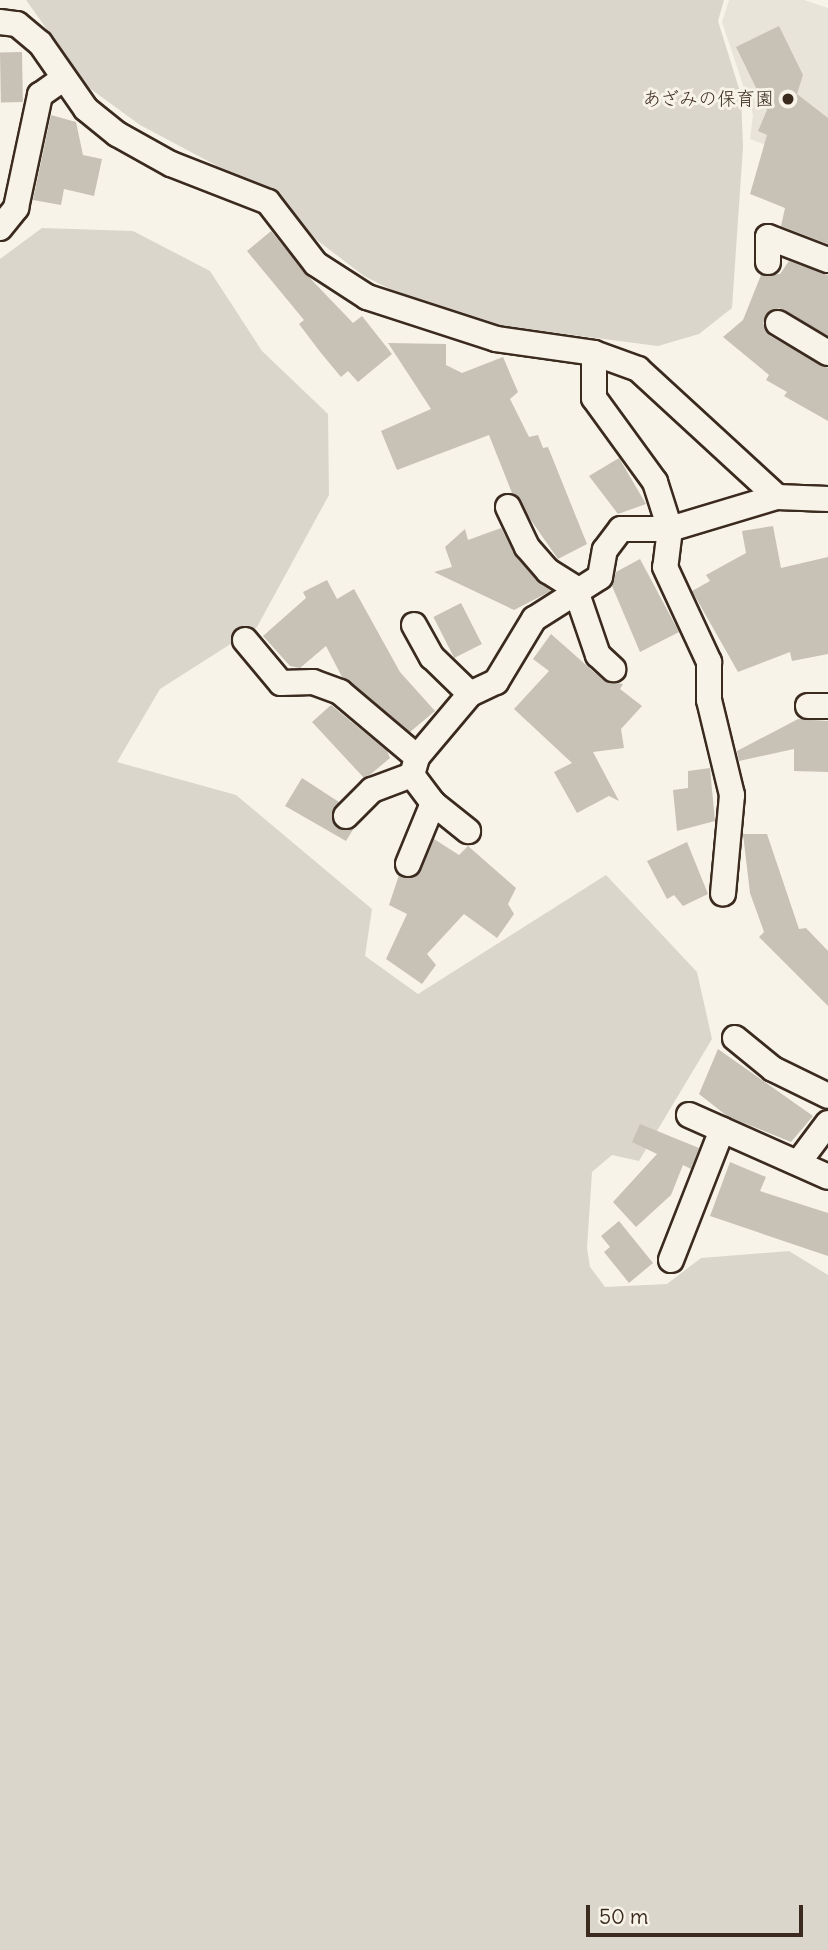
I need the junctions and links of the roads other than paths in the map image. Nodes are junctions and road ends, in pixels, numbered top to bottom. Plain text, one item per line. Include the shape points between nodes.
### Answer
1 (0, 22) edge
2 (62, 79) junction
3 (0, 228) edge
4 (828, 260) edge
5 (768, 262) dead end
6 (778, 323) dead end
7 (593, 353) junction
8 (828, 353) edge
9 (778, 497) junction
10 (828, 499) edge
11 (508, 507) dead end
12 (670, 529) junction
13 (575, 588) junction
14 (414, 625) dead end
15 (245, 640) dead end
16 (613, 669) dead end
17 (470, 694) junction
18 (414, 766) junction
19 (433, 803) junction
20 (346, 816) dead end
21 (468, 831) dead end
22 (408, 864) dead end
23 (723, 894) dead end
24 (735, 1038) dead end
25 (828, 1096) edge
26 (689, 1115) dead end
27 (828, 1123) edge
28 (722, 1130) junction
29 (799, 1163) junction
30 (828, 1177) edge
31 (670, 1260) dead end

1 - 2 street via 17,24 40,43
2 - 3 street via 40,95 16,208
2 - 7 street via 117,134 268,202 316,264 367,296 496,339
4 - 5 street via 768,237
6 - 8 street
7 - 9 street via 638,369
7 - 12 street via 594,398 655,482
9 - 10 street
9 - 12 street
11 - 13 street via 527,547
12 - 13 street via 621,529 605,550 600,578
12 - 23 street via 665,567 709,662 709,701 732,794
13 - 16 street via 598,654
13 - 17 street via 534,619 496,682
14 - 17 street via 432,657
15 - 18 street via 281,683 313,682 340,692
17 - 18 street
18 - 19 street
18 - 20 street via 372,789
19 - 21 street
19 - 22 street
24 - 25 street via 773,1069
26 - 28 street
27 - 29 street
28 - 29 street
28 - 31 street
29 - 30 street

